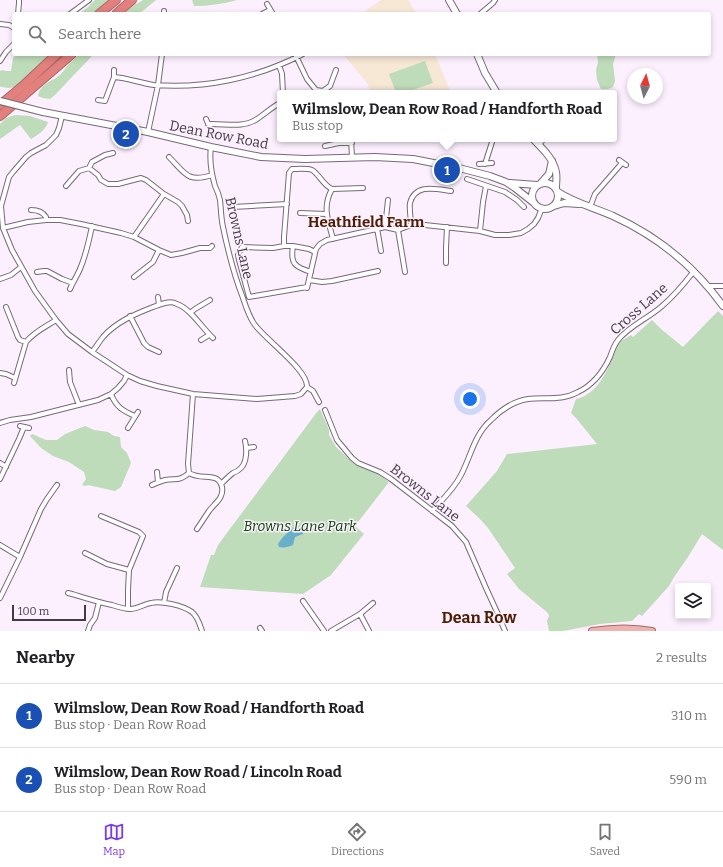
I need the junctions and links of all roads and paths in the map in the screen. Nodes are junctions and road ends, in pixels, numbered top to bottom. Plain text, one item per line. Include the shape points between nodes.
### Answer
1 (19, 0) edge
2 (89, 0) edge
3 (116, 0) edge
4 (132, 0) edge
5 (449, 0) edge
6 (495, 0) edge
7 (267, 4) dead end
8 (19, 7) junction
9 (24, 8) dead end
10 (18, 12) edge
11 (73, 12) edge
12 (102, 12) edge
13 (118, 12) edge
14 (272, 12) edge
15 (456, 12) edge
16 (483, 12) edge
17 (0, 24) edge
18 (12, 26) edge
19 (12, 46) edge
20 (55, 56) edge
21 (70, 56) edge
22 (162, 56) edge
23 (296, 56) edge
24 (478, 56) edge
25 (0, 61) edge
26 (279, 65) junction
27 (114, 70) dead end
28 (336, 70) dead end
29 (114, 77) junction
30 (158, 85) junction
31 (283, 90) edge
32 (316, 90) edge
33 (324, 90) edge
34 (495, 90) edge
35 (0, 100) edge
36 (98, 100) dead end
37 (0, 105) edge
38 (277, 105) edge
39 (0, 116) edge
40 (62, 116) junction
41 (208, 124) dead end
42 (148, 132) junction
43 (345, 142) edge
44 (351, 142) edge
45 (492, 142) edge
46 (536, 142) edge
47 (541, 142) edge
48 (538, 145) junction
49 (325, 146) dead end
50 (211, 147) junction
51 (113, 153) dead end
52 (168, 157) dead end
53 (352, 157) junction
54 (552, 161) junction
55 (623, 162) dead end
56 (492, 163) dead end
57 (479, 164) dead end
58 (485, 164) junction
59 (90, 169) junction
60 (212, 176) junction
61 (467, 179) dead end
62 (506, 182) junction
63 (539, 184) junction
64 (66, 186) dead end
65 (486, 186) junction
66 (363, 188) dead end
67 (332, 189) junction
68 (557, 190) junction
69 (451, 191) dead end
70 (164, 194) junction
71 (388, 200) dead end
72 (534, 202) junction
73 (287, 204) junction
74 (580, 204) junction
75 (554, 206) junction
76 (233, 207) dead end
77 (524, 207) dead end
78 (590, 207) junction
79 (542, 208) junction
80 (300, 212) dead end
81 (326, 214) junction
82 (36, 216) dead end
83 (46, 220) junction
84 (188, 221) dead end
85 (411, 225) junction
86 (92, 226) junction
87 (385, 227) junction
88 (447, 227) junction
89 (3, 228) junction
90 (377, 228) junction
91 (398, 230) junction
92 (480, 230) junction
93 (134, 237) junction
94 (333, 239) junction
95 (212, 246) dead end
96 (284, 246) junction
97 (293, 246) junction
98 (159, 250) junction
99 (316, 252) junction
100 (381, 252) dead end
101 (446, 263) dead end
102 (21, 267) junction
103 (37, 272) dead end
104 (311, 272) junction
105 (378, 272) dead end
106 (405, 272) dead end
107 (694, 272) junction
108 (134, 277) dead end
109 (0, 279) edge
110 (309, 280) junction
111 (73, 283) junction
112 (707, 286) junction
113 (723, 286) edge
114 (70, 289) dead end
115 (158, 297) dead end
116 (210, 300) dead end
117 (159, 305) junction
118 (723, 306) edge
119 (6, 307) dead end
120 (190, 313) junction
121 (130, 316) junction
122 (56, 320) junction
123 (201, 340) dead end
124 (26, 342) junction
125 (92, 352) junction
126 (159, 352) dead end
127 (69, 370) dead end
128 (0, 373) edge
129 (127, 375) junction
130 (15, 378) junction
131 (14, 383) dead end
132 (307, 387) junction
133 (111, 394) junction
134 (193, 394) junction
135 (319, 402) dead end
136 (79, 405) junction
137 (325, 410) dead end
138 (138, 412) dead end
139 (134, 418) junction
140 (0, 423) edge
141 (25, 427) dead end
142 (128, 428) dead end
143 (245, 441) dead end
144 (254, 447) dead end
145 (246, 448) junction
146 (0, 463) edge
147 (6, 467) junction
148 (157, 472) dead end
149 (189, 473) junction
150 (0, 479) edge
151 (158, 482) junction
152 (221, 484) junction
153 (57, 485) dead end
154 (152, 485) dead end
155 (432, 511) junction
156 (101, 516) dead end
157 (197, 529) dead end
158 (0, 545) edge
159 (85, 553) dead end
160 (20, 557) junction
161 (177, 568) dead end
162 (129, 570) junction
163 (68, 593) dead end
164 (0, 598) edge
165 (303, 601) dead end
166 (99, 602) junction
167 (164, 603) junction
168 (374, 603) dead end
169 (128, 608) junction
170 (360, 614) junction
171 (88, 631) edge
172 (202, 631) edge
173 (324, 631) edge
174 (331, 631) edge
175 (369, 631) edge
176 (505, 631) edge
177 (592, 631) edge
178 (652, 631) edge

1 - 8 street
2 - 11 street
3 - 12 highway
4 - 13 highway
5 - 15 street
6 - 16 street
7 - 14 street
8 - 9 street
8 - 10 street
17 - 18 street
19 - 25 street
20 - 37 highway
21 - 39 highway
22 - 30 street
23 - 26 street
23 - 32 street
24 - 34 street
26 - 30 street via 255,75 233,80 194,85
26 - 31 street
27 - 29 street
28 - 33 street via 330,86
29 - 30 street
29 - 36 street via 105,101
30 - 42 street
35 - 40 street, Dean Row Road, bridge
38 - 41 street via 247,124
40 - 42 street, Dean Row Road
40 - 89 street via 56,136 26,156 9,177 1,206
42 - 50 street, Dean Row Road
43 - 49 street
44 - 53 street
45 - 58 street
46 - 48 street
47 - 48 street
48 - 54 street
50 - 53 street, Dean Row Road via 262,157
50 - 60 street, Browns Lane
51 - 59 street via 92,162
52 - 60 street via 185,174 193,178
53 - 62 street, Dean Row Road via 413,159 466,170
54 - 63 street via 549,174
54 - 68 street via 556,172
55 - 78 street via 595,194
56 - 58 street
57 - 58 street
59 - 64 street via 79,171
59 - 70 street via 104,182 111,184 144,178
60 - 132 street, Browns Lane via 219,198 229,254 249,315 264,335 292,362 307,383
61 - 65 street
62 - 63 street, Dean Row Road
62 - 72 street, Dean Row Road
63 - 68 street via 550,183
63 - 72 street via 532,192
65 - 77 street via 505,192
65 - 92 street
66 - 67 street
67 - 73 street via 313,170 292,169 289,172
67 - 81 street via 327,201
68 - 74 street
68 - 75 street via 558,199
69 - 85 street via 424,188 412,196
70 - 84 street via 182,206
70 - 93 street
71 - 87 street
72 - 79 street
73 - 76 street
73 - 96 street
74 - 75 street via 564,203
74 - 78 street
75 - 79 street
78 - 107 street via 613,216 647,235
79 - 92 street via 534,224 521,233 495,235
80 - 81 street
81 - 94 street
82 - 83 street via 34,210 45,214
83 - 86 street
83 - 89 street
85 - 88 street
85 - 91 street
86 - 93 street
86 - 111 street via 80,270
87 - 90 street
87 - 91 street
88 - 92 street
88 - 101 street
89 - 102 street
90 - 94 street
90 - 100 street
91 - 106 street
93 - 98 street
94 - 99 street via 320,244
95 - 98 street via 176,255
96 - 97 street
96 - 110 street via 242,247 238,255 249,297 307,288
97 - 99 street
97 - 104 street via 292,259 300,268
98 - 108 street via 153,262
99 - 104 street
102 - 109 street
102 - 122 street
103 - 111 street via 47,271
104 - 110 street
105 - 110 street via 332,282
107 - 112 street
107 - 155 street, Cross Lane via 661,308 632,327 617,341 606,365 590,385 566,397 522,400 491,419 475,440 458,481
111 - 114 street
112 - 113 street
112 - 118 street
115 - 117 street
116 - 120 street
117 - 120 street via 176,303
117 - 121 street
119 - 124 street via 18,338
120 - 123 street via 211,336
121 - 125 street via 104,336
121 - 126 street via 144,343
122 - 124 street via 37,331
122 - 125 street via 68,334
124 - 130 street
125 - 129 street
127 - 136 street via 70,382
128 - 130 street
129 - 133 street
129 - 134 street via 157,386
130 - 131 street
132 - 134 street via 302,394 275,398
132 - 135 street, Browns Lane via 313,391
133 - 136 street
133 - 139 street via 118,406
134 - 149 street
136 - 140 street
137 - 155 street, Browns Lane via 337,440 352,458 391,479
138 - 139 street
139 - 142 street
141 - 147 street
143 - 145 street
144 - 145 street
145 - 152 street via 245,461 240,470
146 - 147 street
147 - 150 street
148 - 151 street
149 - 151 street via 176,480
149 - 152 street via 216,478
151 - 154 street
152 - 157 street via 221,498
153 - 160 street via 41,509
155 - 176 street, Browns Lane via 452,526 466,542
156 - 162 street via 143,536
158 - 160 street
159 - 162 street via 107,564
160 - 164 street
161 - 167 street
162 - 169 street
163 - 166 street
165 - 173 street
166 - 169 street
166 - 171 street
167 - 169 street via 154,602 138,608
167 - 172 street via 192,612
168 - 170 street
170 - 174 street
170 - 175 street
177 - 178 main road via 611,628

